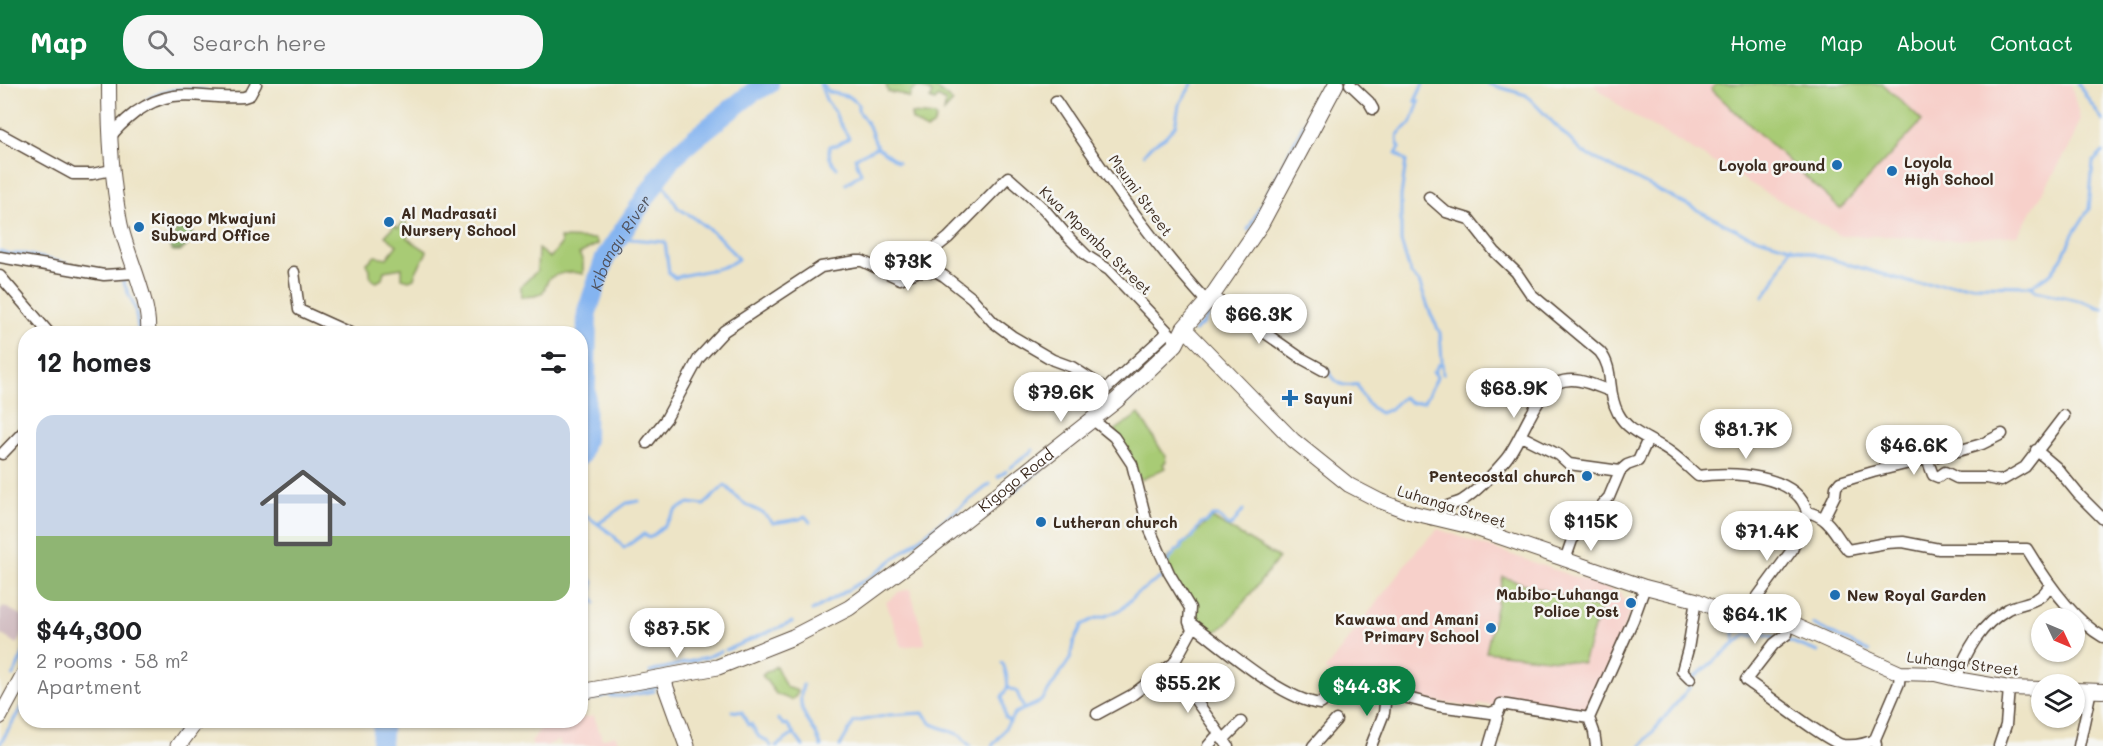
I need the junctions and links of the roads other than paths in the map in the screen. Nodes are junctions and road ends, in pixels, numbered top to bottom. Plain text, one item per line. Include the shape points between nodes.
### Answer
1 (109, 84) edge
2 (256, 84) edge
3 (1336, 84) edge
4 (1350, 84) edge
5 (1056, 101) dead end
6 (1373, 109) dead end
7 (0, 134) edge
8 (110, 138) junction
9 (112, 170) junction
10 (1429, 197) dead end
11 (0, 257) edge
12 (919, 271) junction
13 (294, 272) dead end
14 (135, 273) junction
15 (0, 276) edge
16 (1210, 299) junction
17 (43, 326) edge
18 (148, 326) edge
19 (333, 326) edge
20 (1184, 328) junction
21 (1172, 338) junction
22 (1323, 370) dead end
23 (1610, 391) junction
24 (1112, 394) junction
25 (2064, 416) dead end
26 (1092, 419) junction
27 (2001, 434) dead end
28 (1521, 435) junction
29 (18, 437) edge
30 (1648, 439) junction
31 (646, 442) dead end
32 (2036, 450) junction
33 (2, 454) dead end
34 (1927, 459) junction
35 (1620, 471) junction
36 (1808, 512) junction
37 (1431, 519) junction
38 (1823, 519) junction
39 (2103, 519) edge
40 (1565, 560) junction
41 (2050, 584) junction
42 (1645, 587) junction
43 (1696, 600) junction
44 (1727, 614) junction
45 (1189, 622) junction
46 (1789, 623) junction
47 (2103, 637) edge
48 (1174, 663) junction
49 (1900, 673) junction
50 (664, 678) junction
51 (1690, 679) dead end
52 (1956, 679) junction
53 (18, 684) edge
54 (2009, 688) junction
55 (2031, 689) edge
56 (588, 691) edge
57 (2097, 691) edge
58 (1386, 694) junction
59 (1496, 711) junction
60 (1097, 714) dead end
61 (0, 717) edge
62 (1589, 718) junction
63 (1336, 720) dead end
64 (1241, 722) dead end
65 (191, 728) edge
66 (1224, 741) edge
67 (1876, 743) edge
68 (178, 746) edge
69 (687, 746) edge
70 (1208, 746) edge
71 (1314, 746) edge
72 (1371, 746) edge
73 (1489, 746) edge
74 (1596, 746) edge
75 (1999, 746) edge
76 (2079, 746) edge

1 - 8 street
2 - 8 street via 244,97 181,92 157,97 127,119
3 - 16 main road, Kigogo Road via 1261,224
4 - 6 street
5 - 16 street, Msumi Street via 1146,230 1187,281
7 - 9 street via 73,174
8 - 9 street
9 - 14 street via 120,223
10 - 23 street via 1446,212 1469,219 1531,294 1594,346 1608,362
11 - 14 street via 104,275
12 - 21 street, Kwa Mpemba Street via 922,262 1008,177 1087,256 1109,270
12 - 24 street via 944,276 1012,336
12 - 31 street via 900,279 857,261 821,267 811,273 716,339 699,358 666,419
13 - 19 street via 299,310
14 - 18 street
15 - 17 street
16 - 20 main road, Kigogo Road
16 - 22 street, Msumi Street
20 - 21 main road, Kigogo Road
20 - 37 street, Luhanga Street via 1293,440 1349,485
21 - 24 main road, Kigogo Road
23 - 28 street via 1574,380 1558,382 1542,396
23 - 30 street via 1621,420
24 - 26 main road, Kigogo Road
25 - 32 street
26 - 45 street via 1114,437 1132,464 1147,523 1190,608
26 - 50 main road, Kigogo Road via 849,608 751,655 718,667
27 - 34 street via 1972,447
28 - 35 street via 1569,464
28 - 37 street via 1507,458 1474,492
29 - 33 street
30 - 35 street via 1638,461
30 - 36 street via 1698,476 1741,473 1786,486 1798,494
32 - 34 street via 2025,467 2001,481 1957,478 1945,472 1938,477 1933,475
32 - 39 street
34 - 38 street via 1840,482
35 - 40 street via 1608,497 1572,540
36 - 38 street
36 - 44 street via 1792,550 1753,603
37 - 40 street, Luhanga Street via 1468,526
38 - 41 street via 1839,534 1848,550 1903,542 1939,549 2027,549
40 - 42 street, Luhanga Street
41 - 47 street
41 - 52 street via 2034,601 2006,611 1985,627 1969,648
42 - 43 street, Luhanga Street
42 - 62 street
43 - 44 street, Luhanga Street
43 - 51 street via 1682,671
44 - 46 street, Luhanga Street
45 - 48 street via 1192,630
45 - 58 street via 1259,676 1310,703 1322,703 1336,680
46 - 49 street, Luhanga Street
46 - 67 street via 1786,634 1746,680 1842,745
48 - 60 street
48 - 66 street
49 - 52 street, Luhanga Street
49 - 67 street
50 - 56 main road, Kigogo Road
50 - 69 main road
52 - 54 street, Luhanga Street
53 - 61 street
54 - 55 street, Luhanga Street
54 - 75 street via 2008,714
57 - 76 street
58 - 59 street via 1437,706
58 - 72 street via 1384,713
59 - 62 street via 1501,704
59 - 73 street
62 - 74 street
63 - 71 street
64 - 66 street
65 - 68 main road
66 - 70 street via 1215,738

